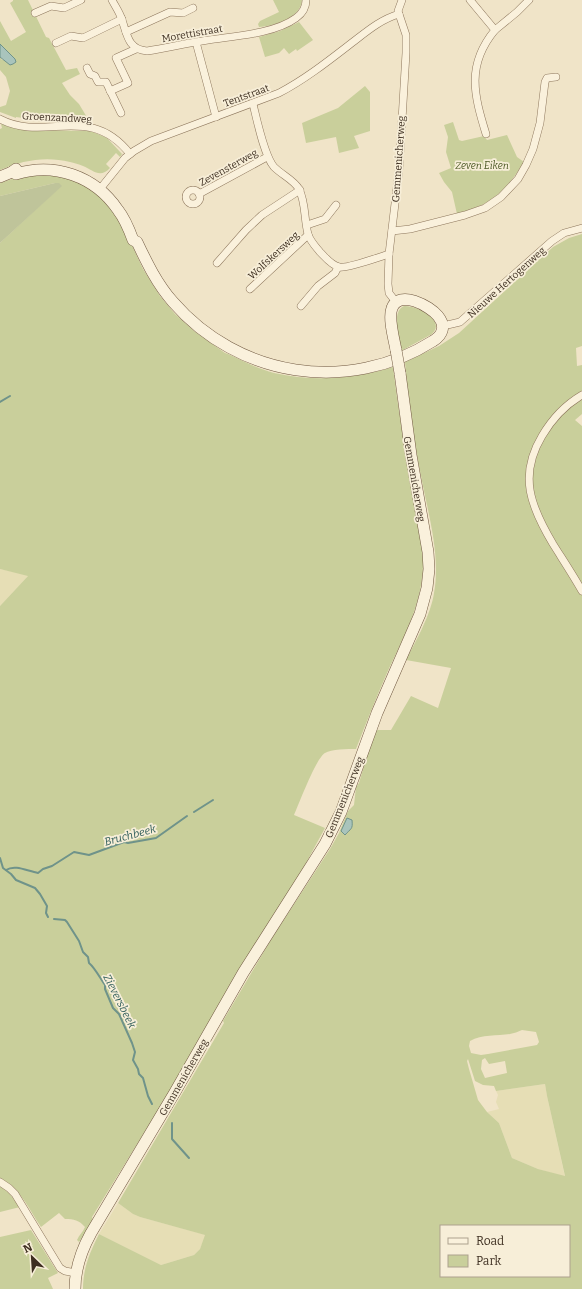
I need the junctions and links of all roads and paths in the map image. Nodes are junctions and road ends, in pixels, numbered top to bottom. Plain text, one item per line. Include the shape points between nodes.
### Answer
1 (81, 0) edge
2 (113, 0) edge
3 (306, 0) edge
4 (470, 0) edge
5 (529, 0) edge
6 (403, 1) edge
7 (193, 8) dead end
8 (35, 14) dead end
9 (399, 14) junction
10 (122, 19) junction
11 (495, 30) junction
12 (126, 32) junction
13 (196, 42) junction
14 (56, 43) dead end
15 (136, 49) junction
16 (87, 68) dead end
17 (556, 77) dead end
18 (110, 91) junction
19 (253, 104) junction
20 (121, 113) dead end
21 (216, 117) junction
22 (0, 118) edge
23 (486, 134) dead end
24 (130, 154) junction
25 (267, 157) junction
26 (0, 177) edge
27 (102, 186) junction
28 (300, 190) junction
29 (199, 194) dead end
30 (336, 206) dead end
31 (306, 225) junction
32 (582, 228) edge
33 (392, 231) junction
34 (308, 235) junction
35 (389, 254) junction
36 (217, 263) dead end
37 (338, 267) junction
38 (250, 289) dead end
39 (396, 302) junction
40 (301, 306) dead end
41 (443, 326) junction
42 (582, 395) edge
43 (582, 591) edge
44 (0, 1182) edge
45 (76, 1273) junction
46 (75, 1289) edge

1 - 8 street via 64,8 51,6
2 - 10 street
3 - 13 street, Morettistraat via 303,12 282,25
4 - 11 street
5 - 11 street
6 - 9 street
7 - 12 street via 183,13 170,12
9 - 19 street, Tentstraat via 380,22 291,87
9 - 33 street, Gemmenicherweg via 407,40
10 - 12 street
10 - 14 street via 83,38 71,36
11 - 23 street via 479,54 475,70 477,99
12 - 15 street
13 - 15 street, Morettistraat via 147,51
13 - 21 street
15 - 18 street, Morettistraat via 116,58 128,83
16 - 18 street via 98,82 106,82
17 - 33 street via 547,78 544,82 540,123 526,165 518,179 501,197 485,208 464,215 410,230
18 - 20 street
19 - 21 street, Tentstraat
19 - 25 street
21 - 24 street, Tentstraat via 151,141
22 - 24 street, Groenzandweg via 27,127 86,126 100,130
24 - 27 street, Tentstraat
25 - 28 street
25 - 29 street, Zevensterweg
26 - 27 main road via 12,172 16,174 45,169 62,171
27 - 41 main road via 112,190 124,207 146,263 173,302 210,336 251,358 280,367 312,372 349,371 402,357 441,335
28 - 31 street
28 - 36 street via 262,215
30 - 31 street via 325,219
31 - 34 street
32 - 41 street, Nieuwe Hertogenweg via 564,233 552,241 460,322
33 - 35 street, Gemmenicherweg
34 - 37 street via 325,257
34 - 38 street, Wolfskersweg
35 - 37 street via 343,268
35 - 39 street, Gemmenicherweg via 388,289
37 - 40 street
39 - 41 main road via 408,300 424,305 437,315
39 - 45 main road, Gemmenicherweg, bridge via 391,311 411,455 428,552 427,588 420,614 377,712 329,838 243,973 94,1228 80,1254
42 - 43 street via 563,409 545,430 533,453 529,476 532,499 538,517
44 - 45 street via 15,1194 60,1268
45 - 46 main road, Gemmenicherweg

